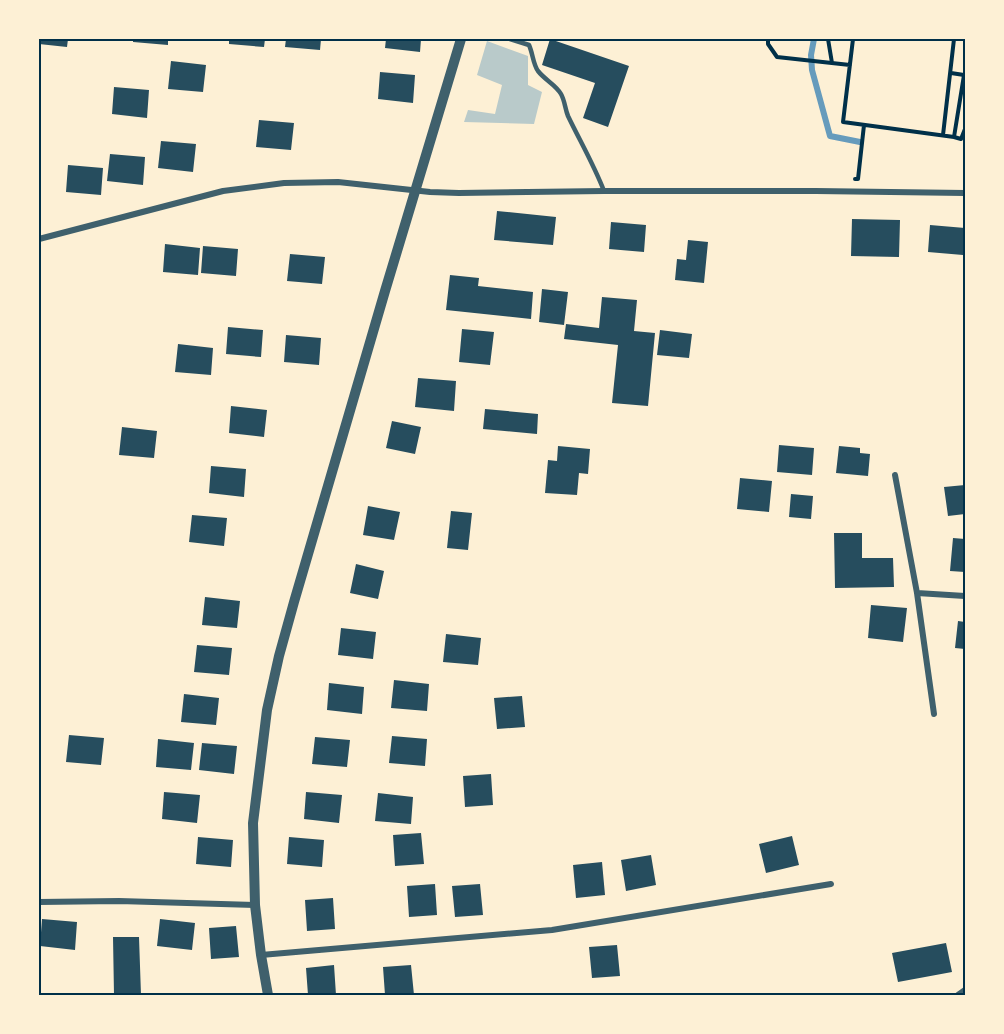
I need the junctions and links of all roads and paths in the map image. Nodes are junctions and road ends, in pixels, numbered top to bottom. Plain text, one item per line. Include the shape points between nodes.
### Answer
1 (461, 39) edge
2 (510, 39) edge
3 (768, 39) edge
4 (828, 39) edge
5 (853, 39) edge
6 (954, 39) edge
7 (832, 63) junction
8 (850, 65) junction
9 (951, 73) junction
10 (965, 74) edge
11 (864, 125) junction
12 (965, 129) edge
13 (943, 135) junction
14 (954, 137) junction
15 (848, 179) dead end
16 (415, 190) junction
17 (604, 191) junction
18 (965, 193) edge
19 (39, 238) edge
20 (895, 475) dead end
21 (917, 593) junction
22 (965, 596) edge
23 (934, 714) dead end
24 (831, 884) dead end
25 (39, 902) edge
26 (255, 905) junction
27 (261, 955) junction
28 (965, 990) edge
29 (268, 995) edge
30 (958, 995) edge

1 - 16 street
2 - 17 lane via 529,45 537,70 559,91
3 - 7 path via 777,57
4 - 7 path
5 - 8 path
6 - 9 path
7 - 8 path
8 - 11 path via 843,122
9 - 10 path
9 - 13 path
10 - 14 path
11 - 13 path
11 - 15 path via 858,179
12 - 14 path via 961,139
13 - 14 path
16 - 17 street
16 - 19 street via 338,182 284,183 223,191
16 - 26 street via 279,656 267,710 253,823
17 - 18 street
20 - 21 street
21 - 22 street
21 - 23 street
24 - 27 street via 552,930
25 - 26 street
26 - 27 street
27 - 29 street
28 - 30 street

